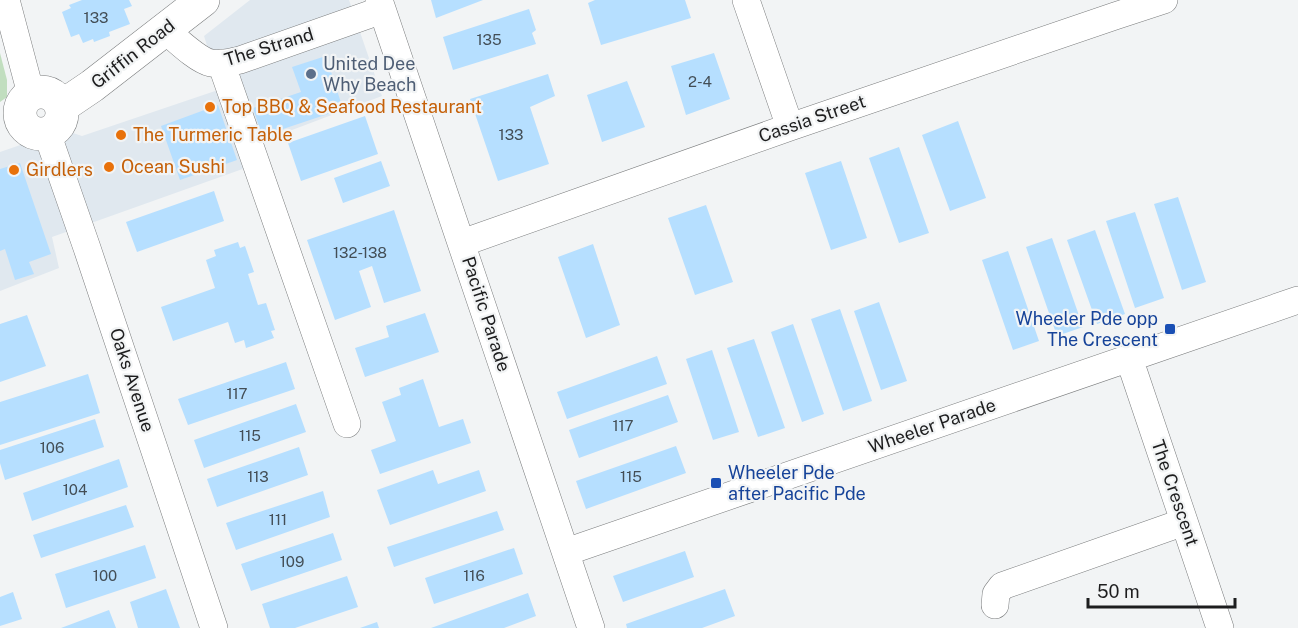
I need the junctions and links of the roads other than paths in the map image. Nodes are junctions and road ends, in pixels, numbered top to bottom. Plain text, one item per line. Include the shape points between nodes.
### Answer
1 (6, 0) edge
2 (202, 0) edge
3 (747, 0) edge
4 (1164, 0) edge
5 (380, 5) edge
6 (1112, 8) edge
7 (164, 29) junction
8 (221, 63) junction
9 (32, 116) edge
10 (790, 127) junction
11 (462, 243) junction
12 (1298, 300) edge
13 (1129, 358) junction
14 (346, 424) dead end
15 (1184, 522) junction
16 (566, 552) junction
17 (995, 605) dead end
18 (214, 628) edge
19 (591, 628) edge
20 (1220, 628) edge

1 - 9 street, Oaks Avenue
2 - 7 main road, Griffin Road
3 - 10 street
4 - 6 street, Cassia Street
5 - 8 street, The Strand via 240,60
5 - 11 street, Pacific Parade
6 - 10 street, Cassia Street
7 - 8 street, The Strand via 198,57
7 - 9 main road, Griffin Road via 92,87
8 - 14 street
9 - 18 street, Oaks Avenue via 91,260
10 - 11 street, Cassia Street
11 - 16 street, Pacific Parade
12 - 13 street, Wheeler Parade
13 - 15 street, The Crescent
13 - 16 street, Wheeler Parade
15 - 17 street via 1002,586
15 - 20 street, The Crescent
16 - 19 street, Pacific Parade

